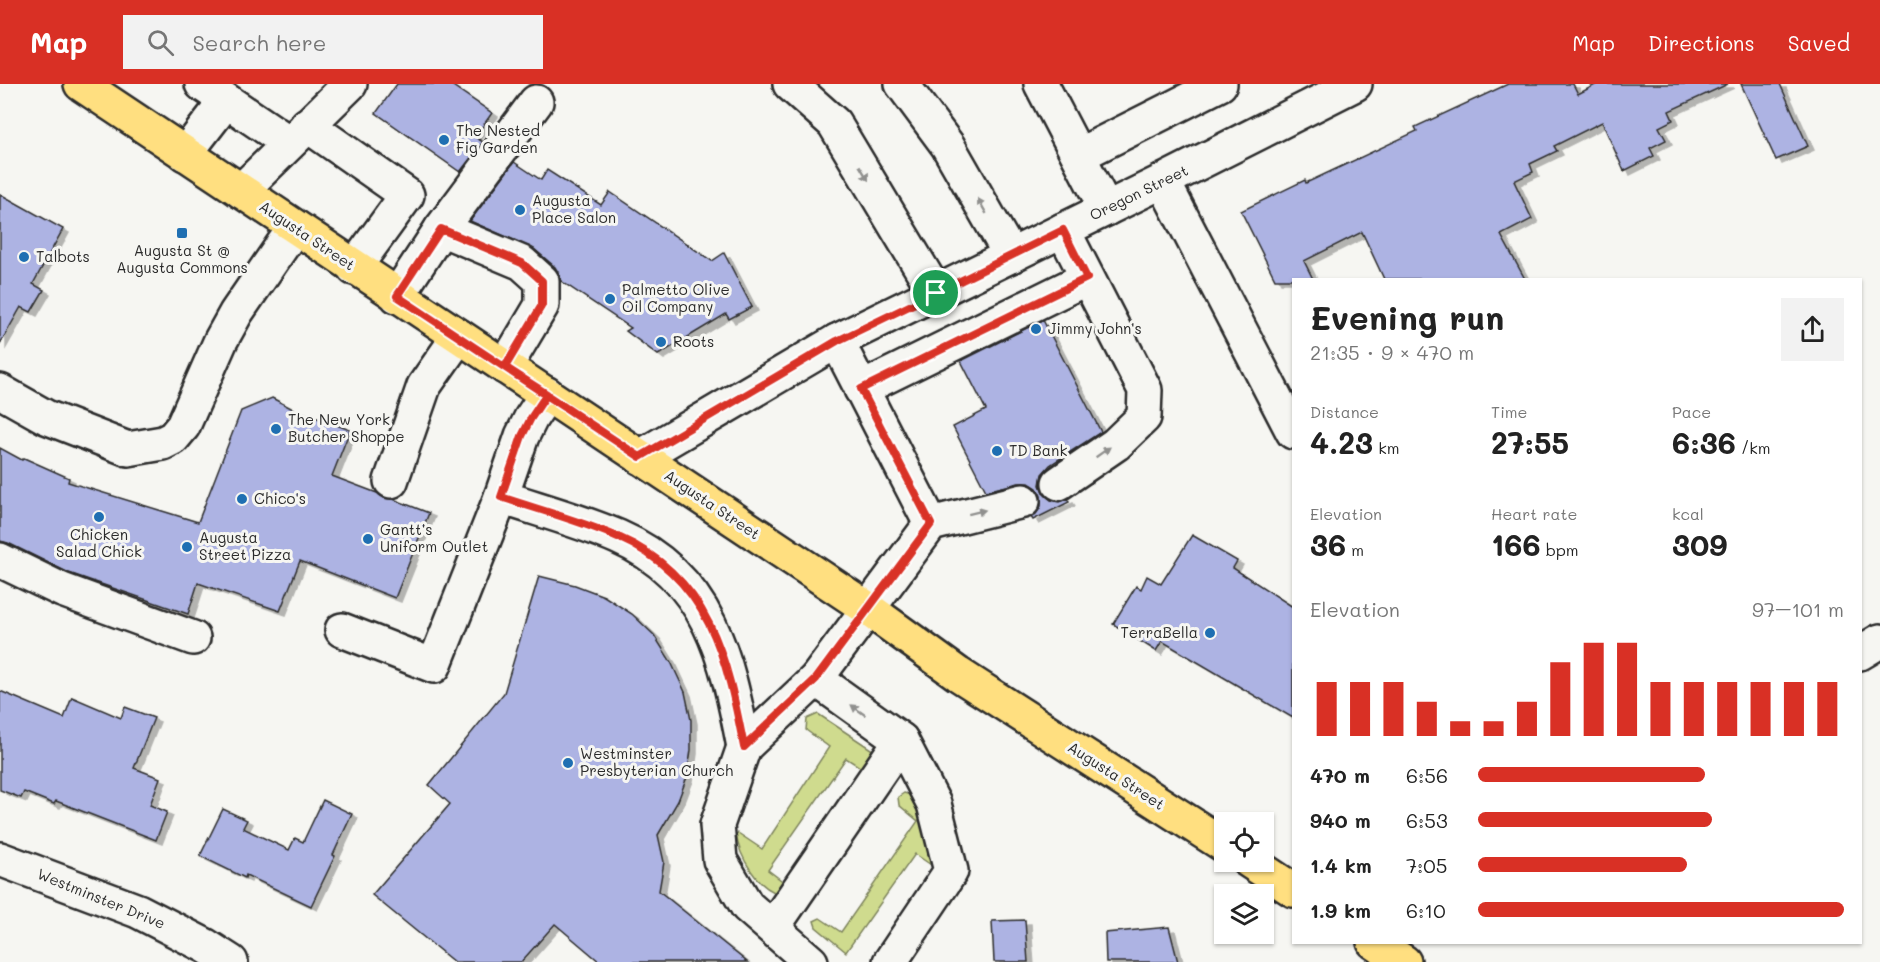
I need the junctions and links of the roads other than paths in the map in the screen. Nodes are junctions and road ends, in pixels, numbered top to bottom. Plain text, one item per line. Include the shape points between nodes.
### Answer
1 (350, 84) edge
2 (790, 84) edge
3 (1041, 84) edge
4 (1220, 84) edge
5 (1355, 84) edge
6 (905, 87) edge
7 (96, 88) edge
8 (214, 92) edge
9 (536, 102) dead end
10 (298, 134) junction
11 (185, 154) junction
12 (1079, 155) junction
13 (1163, 181) junction
14 (241, 191) junction
15 (1106, 209) junction
16 (295, 226) junction
17 (441, 229) junction
18 (1063, 230) junction
19 (1011, 256) junction
20 (354, 268) junction
21 (1087, 278) junction
22 (936, 293) junction
23 (397, 296) junction
24 (459, 336) junction
25 (837, 341) junction
26 (505, 367) junction
27 (861, 389) junction
28 (0, 391) edge
29 (547, 394) junction
30 (1292, 430) edge
31 (640, 457) junction
32 (391, 481) dead end
33 (1059, 483) dead end
34 (501, 497) junction
35 (1023, 501) dead end
36 (931, 524) junction
37 (0, 560) edge
38 (867, 608) junction
39 (342, 630) dead end
40 (193, 638) dead end
41 (1880, 641) edge
42 (1862, 652) edge
43 (816, 679) junction
44 (901, 740) junction
45 (744, 747) junction
46 (1214, 839) edge
47 (0, 859) edge
48 (1266, 872) edge
49 (1292, 889) edge
50 (773, 927) junction
51 (231, 962) edge
52 (811, 962) edge
53 (890, 962) edge

1 - 10 street
2 -> 22 street via 834,123
3 - 12 street
4 - 12 street
5 - 13 street, Oregon Street
19 -> 6 street via 948,146
7 - 11 main road, Augusta Street
8 - 10 street
8 - 11 street
9 - 17 street
10 - 14 street
10 - 20 street via 407,195
11 - 14 main road, Augusta Street
12 - 15 street
13 - 15 street, Oregon Street
13 - 30 street
14 - 16 main road, Augusta Street
15 - 18 street, Oregon Street
16 - 20 main road, Augusta Street
16 - 28 street via 220,340 183,426 173,438 128,449 46,417
17 - 23 street
17 - 26 street via 522,263 542,281 542,305
18 - 19 street, Oregon Street
18 - 21 street
19 - 22 street, Oregon Street
20 - 23 main road, Augusta Street
21 - 27 street
33 -> 21 street via 1116,444 1144,417 1145,390
22 - 25 street, Oregon Street
23 - 24 main road, Augusta Street
24 - 26 main road, Augusta Street
24 - 32 street via 424,386
25 - 27 street
25 - 31 street, Oregon Street
26 - 29 main road, Augusta Street
27 - 36 street
29 - 31 main road, Augusta Street
29 - 34 street via 522,436
31 - 38 main road, Augusta Street
34 - 39 street via 434,666
34 - 45 street via 619,538 673,573 709,620 733,689
36 -> 35 street
36 - 38 street
37 - 40 street via 62,590
38 - 43 street
38 - 46 main road, Augusta Street via 958,674
41 - 42 street
44 -> 43 street
43 - 45 street
44 - 50 street
44 - 53 street via 934,804 951,871
45 - 50 street via 717,825 720,860 747,906
47 - 51 street, Westminster Drive via 138,911
48 - 49 main road
50 - 52 street

